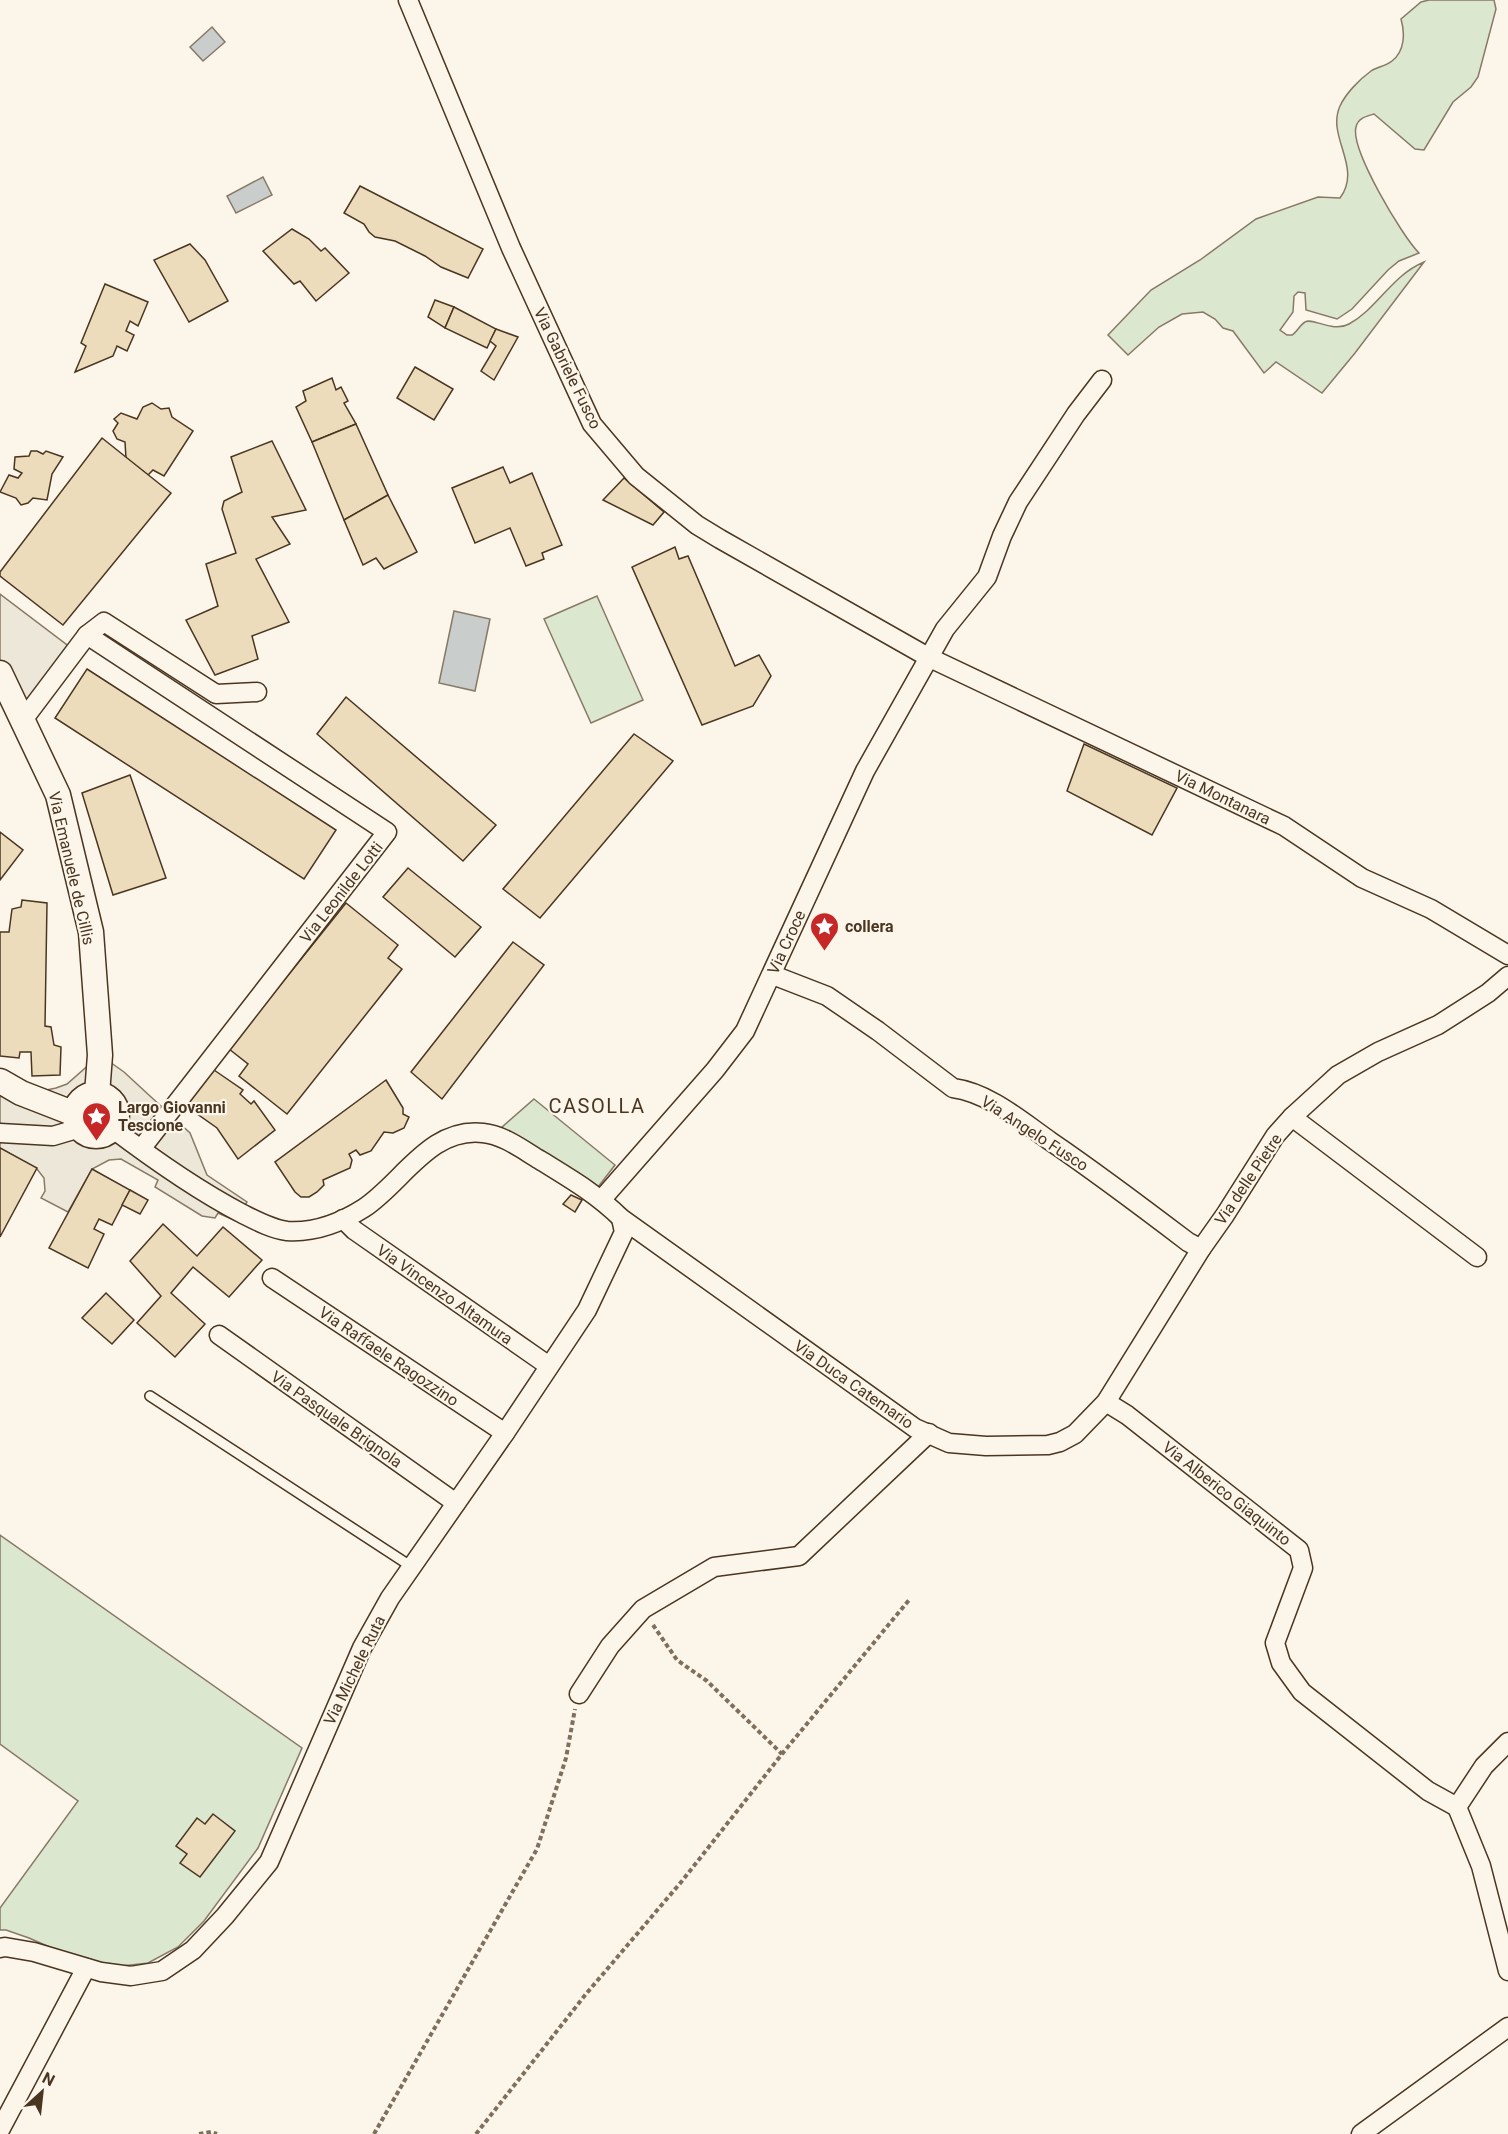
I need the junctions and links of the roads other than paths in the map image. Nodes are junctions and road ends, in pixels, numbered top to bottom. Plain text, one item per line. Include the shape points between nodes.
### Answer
1 (408, 0) edge
2 (1102, 380) dead end
3 (87, 635) junction
4 (928, 657) junction
5 (0, 673) edge
6 (257, 692) dead end
7 (22, 720) junction
8 (1508, 955) edge
9 (771, 976) junction
10 (1508, 976) edge
11 (0, 1081) edge
12 (97, 1094) junction
13 (1292, 1117) junction
14 (78, 1121) junction
15 (112, 1128) junction
16 (0, 1133) edge
17 (141, 1149) junction
18 (602, 1199) junction
19 (621, 1218) junction
20 (343, 1219) junction
21 (1201, 1248) junction
22 (1477, 1257) dead end
23 (272, 1278) dead end
24 (219, 1335) dead end
25 (549, 1366) junction
26 (150, 1396) dead end
27 (1106, 1402) junction
28 (505, 1433) junction
29 (929, 1433) junction
30 (456, 1503) junction
31 (412, 1567) junction
32 (579, 1694) road end
33 (1508, 1742) edge
34 (1456, 1808) junction
35 (0, 1948) edge
36 (86, 1968) junction
37 (1508, 1971) edge
38 (1508, 2027) edge
39 (0, 2130) edge
40 (1361, 2134) edge

1 - 4 street, Via Gabriele Fusco via 511,248 592,424 636,476 697,525
2 - 4 street, Via Croce via 1018,502 987,577
3 - 6 street via 104,622 216,694
3 - 7 street
3 - 17 street, Via Leonilde Lotti via 387,832
4 - 8 street, Via Montanara via 1284,826 1362,878 1431,909
4 - 9 street, Via Croce via 865,771
5 - 7 street, Via Emanuele de Cillis
7 - 12 street, Via Emanuele de Cillis via 58,795 91,932 100,1055
9 - 18 street, Via Croce via 745,1031
9 - 21 street, Via Angelo Fusco via 827,996 953,1088 969,1090 1002,1108
10 - 13 street, Via delle Pietre via 1438,1025 1338,1075
11 - 14 street
12 - 14 street via 80,1102
12 - 15 street via 114,1103 117,1116
13 - 21 street, Via delle Pietre via 1275,1136
13 - 22 street
14 - 15 street via 95,1136
14 - 16 street via 53,1136
15 - 17 street, Via Duca Catemario
17 - 20 street, Via Duca Catemario via 206,1195 260,1223 287,1230 327,1227
18 - 19 street, Via Duca Catemario
18 - 20 street, Via Duca Catemario via 505,1140 484,1133 465,1133 441,1140 365,1207
19 - 25 street, Via Michele Ruta via 624,1232 587,1310
19 - 29 street, Via Duca Catemario via 915,1428
20 - 25 street, Via Vincenzo Altamura
21 - 27 street, Via delle Pietre
23 - 28 street, Via Raffaele Ragozzino
24 - 30 street, Via Pasquale Brignola
25 - 28 street, Via Michele Ruta
26 - 31 lane
27 - 29 street, Via Duca Catemario via 1075,1434 1048,1445 949,1443
27 - 34 street, Via Alberico Giaquinto via 1299,1550 1303,1568 1275,1642 1281,1664 1302,1692 1428,1791
28 - 30 street, Via Michele Ruta
29 - 32 street via 799,1556 714,1567 643,1609 610,1646
30 - 31 street, Via Michele Ruta
31 - 36 street, Via Michele Ruta via 362,1648 269,1863 194,1950 162,1971 131,1976
33 - 34 street via 1484,1766
34 - 37 street via 1481,1866
35 - 36 street, Via Michele Ruta via 34,1952
36 - 39 street
38 - 40 street

